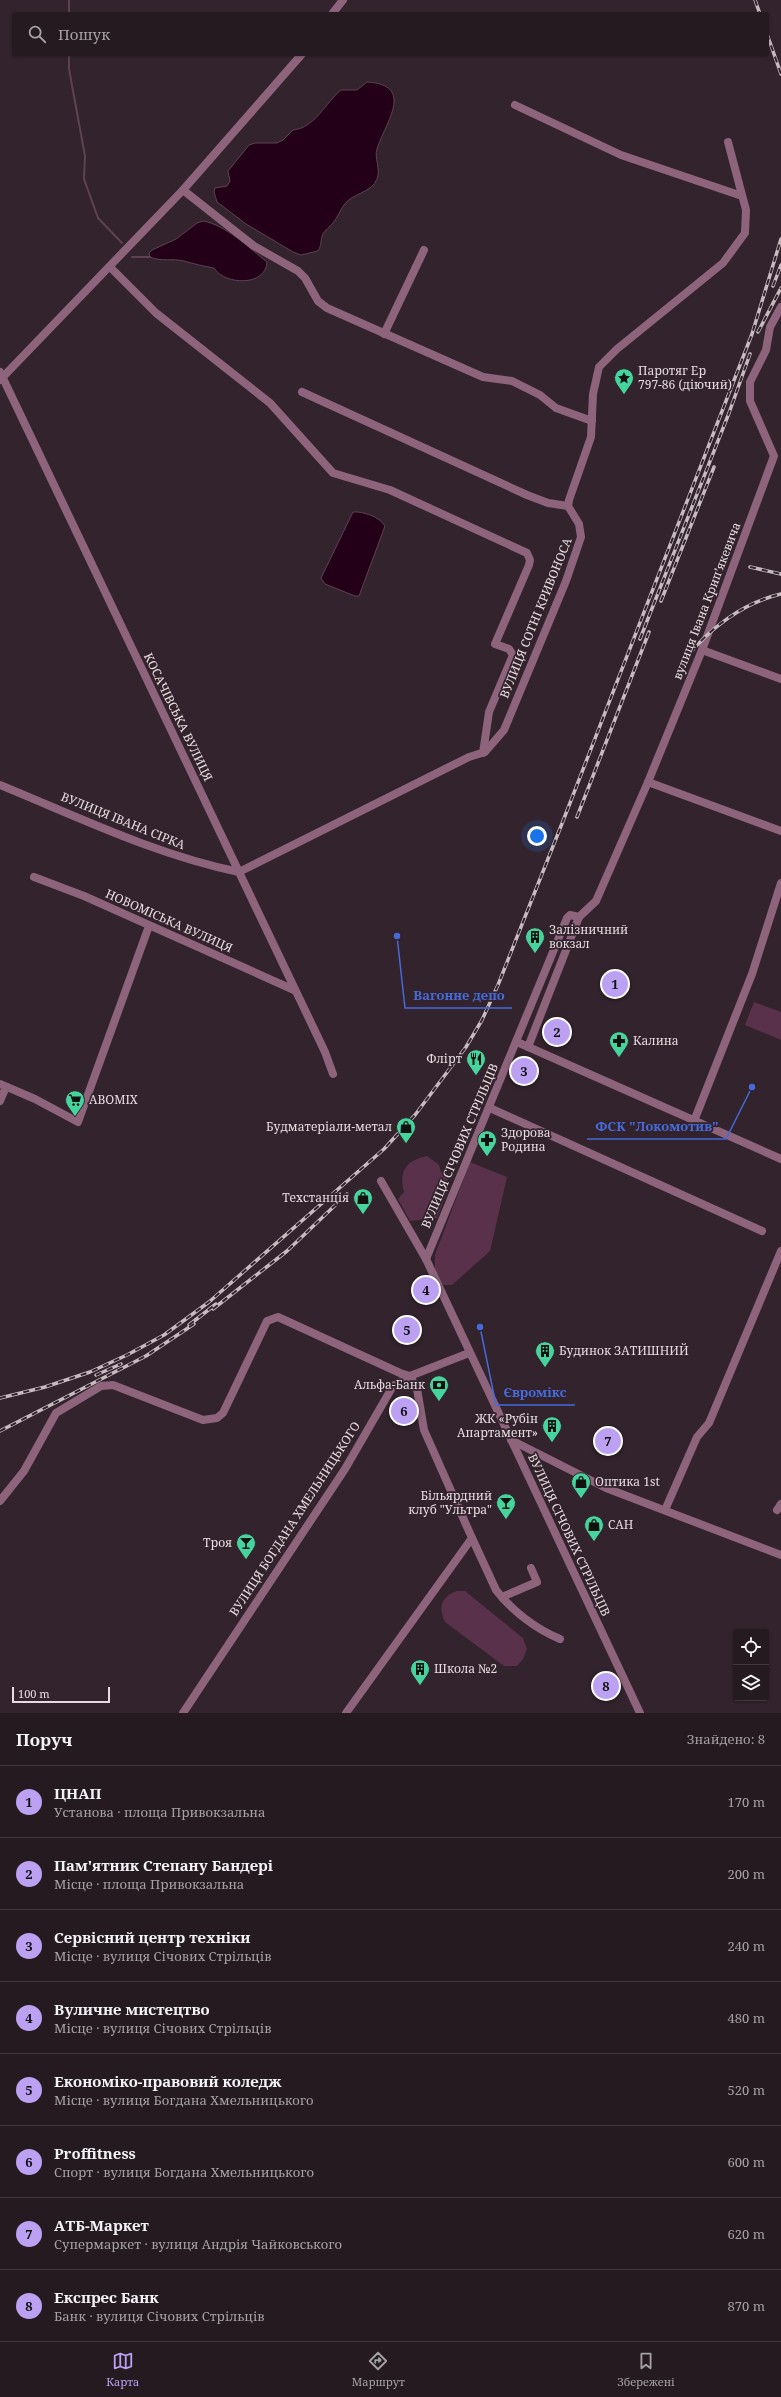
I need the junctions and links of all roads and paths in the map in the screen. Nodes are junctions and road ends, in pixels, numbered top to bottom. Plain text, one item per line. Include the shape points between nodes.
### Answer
1 (342, 0) edge
2 (333, 12) edge
3 (300, 56) edge
4 (515, 105) dead end
5 (728, 142) dead end
6 (183, 190) junction
7 (742, 196) junction
8 (424, 250) dead end
9 (110, 267) junction
10 (781, 308) edge
11 (384, 334) junction
12 (1, 376) edge
13 (302, 392) dead end
14 (592, 421) junction
15 (778, 457) edge
16 (568, 506) junction
17 (702, 650) junction
18 (781, 679) edge
19 (483, 753) junction
20 (648, 782) junction
21 (0, 785) edge
22 (781, 831) edge
23 (239, 872) junction
24 (34, 877) dead end
25 (781, 883) edge
26 (579, 917) junction
27 (149, 926) junction
28 (294, 990) junction
29 (517, 1042) junction
30 (528, 1047) junction
31 (333, 1074) dead end
32 (3, 1086) edge
33 (0, 1101) edge
34 (490, 1108) junction
35 (694, 1121) junction
36 (781, 1159) edge
37 (381, 1181) dead end
38 (762, 1231) dead end
39 (781, 1251) edge
40 (426, 1259) junction
41 (469, 1353) junction
42 (410, 1376) junction
43 (511, 1440) junction
44 (537, 1454) junction
45 (524, 1468) junction
46 (0, 1501) edge
47 (665, 1510) junction
48 (472, 1538) junction
49 (781, 1555) edge
50 (531, 1568) dead end
51 (502, 1597) junction
52 (560, 1639) dead end
53 (183, 1713) edge
54 (346, 1713) edge
55 (640, 1713) edge

1 - 2 street
3 - 6 street
4 - 7 street via 621,155
5 - 7 street
6 - 9 street
6 - 11 street via 254,246 298,271 322,305
7 - 14 street via 747,227 743,238 727,259 617,349 599,367 593,394
8 - 11 street
9 - 12 street
9 - 19 street via 156,313 270,403 333,474 390,490 527,553 529,565 495,644 509,649 513,654 489,712
10 - 15 street, вулиця Івана Крипʼякевича via 770,327 766,350 750,382 750,401
11 - 14 street via 483,376 512,381 540,394 556,408
12 - 23 street, КОСАЧІВСЬКА ВУЛИЦЯ
13 - 16 street via 527,495 548,503
14 - 16 street via 589,443 572,487
15 - 17 street, вулиця Івана Крипʼякевича
16 - 19 street, ВУЛИЦЯ СОТНІ КРИВОНОСА via 580,528 579,546 506,727
17 - 18 street
17 - 20 street, вулиця Івана Крипʼякевича
19 - 23 street, ВУЛИЦЯ СОТНІ КРИВОНОСА via 469,757
20 - 22 street
20 - 26 street, вулиця Івана Крипʼякевича via 596,901
21 - 23 street, ВУЛИЦЯ ІВАНА СІРКА via 171,855
23 - 28 street, КОСАЧІВСЬКА ВУЛИЦЯ
24 - 27 street, НОВОМІСЬКА ВУЛИЦЯ via 84,896
25 - 35 street via 752,974
26 - 29 street, ВУЛИЦЯ СІЧОВИХ СТРІЛЬЦІВ via 570,915 567,918
26 - 30 street
27 - 28 street, НОВОМІСЬКА ВУЛИЦЯ
27 - 32 street via 78,1122
28 - 31 street, КОСАЧІВСЬКА ВУЛИЦЯ via 325,1052
29 - 30 street
29 - 34 street, ВУЛИЦЯ СІЧОВИХ СТРІЛЬЦІВ
30 - 35 street
32 - 33 street
34 - 38 street
34 - 40 street, ВУЛИЦЯ СІЧОВИХ СТРІЛЬЦІВ
35 - 36 street
37 - 40 street, ВУЛИЦЯ СІЧОВИХ СТРІЛЬЦІВ
39 - 47 street via 709,1423 697,1437
40 - 41 street, ВУЛИЦЯ СІЧОВИХ СТРІЛЬЦІВ
41 - 42 street, ВУЛИЦЯ БОГДАНА ХМЕЛЬНИЦЬКОГО
41 - 43 street, ВУЛИЦЯ СІЧОВИХ СТРІЛЬЦІВ
42 - 46 street via 400,1374 278,1317 267,1321 223,1413 217,1418 203,1420 113,1385 101,1386 56,1413 24,1471
42 - 48 street via 417,1389 424,1430
42 - 53 street, ВУЛИЦЯ БОГДАНА ХМЕЛЬНИЦЬКОГО via 392,1387 345,1469
43 - 44 street
43 - 45 street, ВУЛИЦЯ СІЧОВИХ СТРІЛЬЦІВ
44 - 45 street via 527,1456
44 - 47 street via 606,1488
45 - 55 street, ВУЛИЦЯ СІЧОВИХ СТРІЛЬЦІВ
47 - 49 street
48 - 51 street via 496,1590
48 - 54 street
50 - 51 street via 537,1582
51 - 52 street via 535,1625

